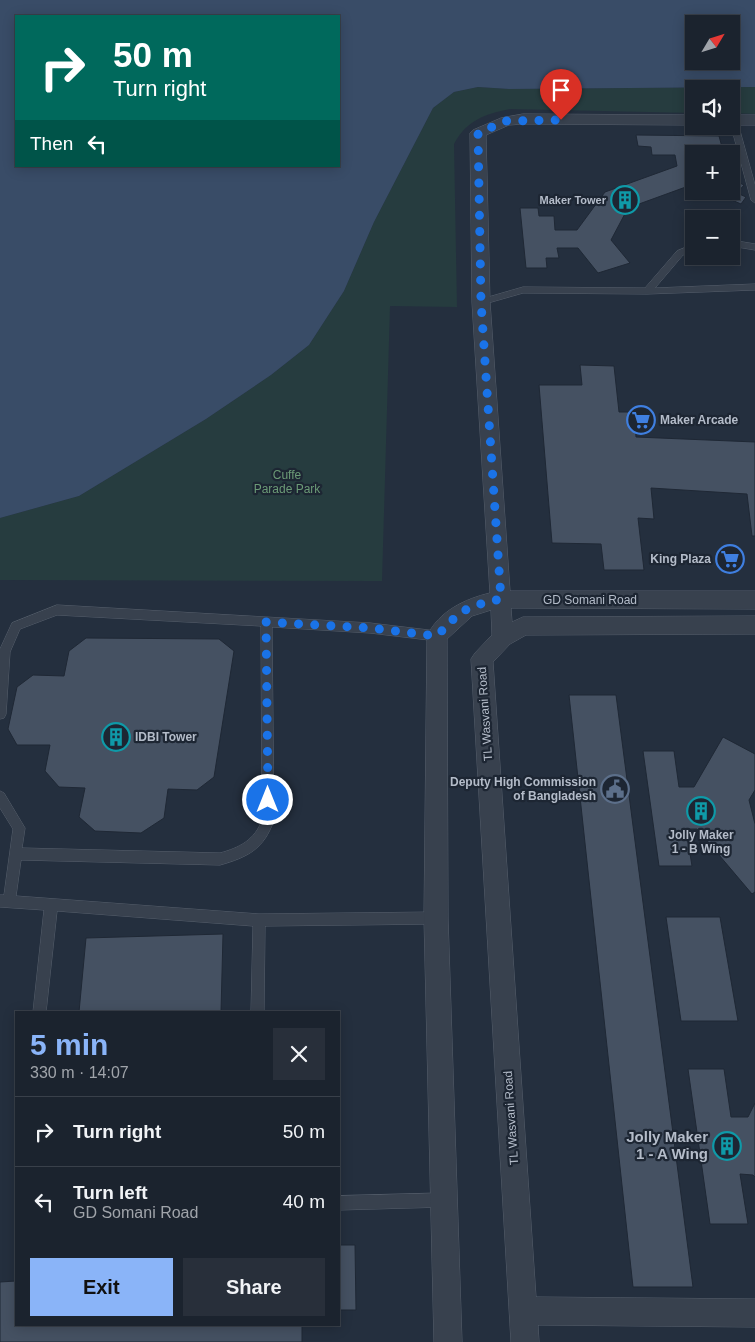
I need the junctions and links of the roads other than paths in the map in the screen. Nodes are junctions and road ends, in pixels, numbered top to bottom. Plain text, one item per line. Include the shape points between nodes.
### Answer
1 (685, 120) edge
2 (740, 120) edge
3 (755, 120) edge
4 (736, 135) edge
5 (755, 200) edge
6 (740, 245) edge
7 (755, 248) edge
8 (685, 251) edge
9 (755, 287) edge
10 (647, 291) junction
11 (481, 302) junction
12 (501, 599) junction
13 (755, 600) edge
14 (266, 622) junction
15 (755, 625) edge
16 (437, 636) junction
17 (503, 638) junction
18 (0, 714) edge
19 (0, 797) edge
20 (15, 854) junction
21 (4, 901) edge
22 (51, 904) junction
23 (436, 918) junction
24 (259, 920) junction
25 (40, 1011) edge
26 (257, 1011) edge
27 (444, 1200) junction
28 (340, 1203) edge
29 (523, 1311) junction
30 (755, 1313) edge
31 (448, 1342) edge
32 (525, 1342) edge

1 - 11 street via 523,119 506,121 478,133
2 - 3 street
4 - 5 lane
6 - 7 lane
8 - 10 lane
9 - 10 lane
10 - 11 lane via 523,290
11 - 12 street
12 - 13 street, GD Somani Road
12 - 16 street, GD Somani Road via 473,606 458,614
12 - 17 street
14 - 16 lane via 370,628
14 - 18 lane via 56,610 16,626 4,652
14 - 20 lane via 268,820 265,831 243,853 220,859
15 - 17 street, GD Somani Road via 523,626
16 - 23 street
17 - 29 street, TL Wasvani Road via 482,658
19 - 20 lane via 19,828
20 - 21 lane
21 - 22 lane
22 - 24 lane
22 - 25 lane
23 - 24 lane
23 - 27 street
24 - 26 lane
27 - 28 lane
27 - 31 street
29 - 30 street
29 - 32 street, TL Wasvani Road

